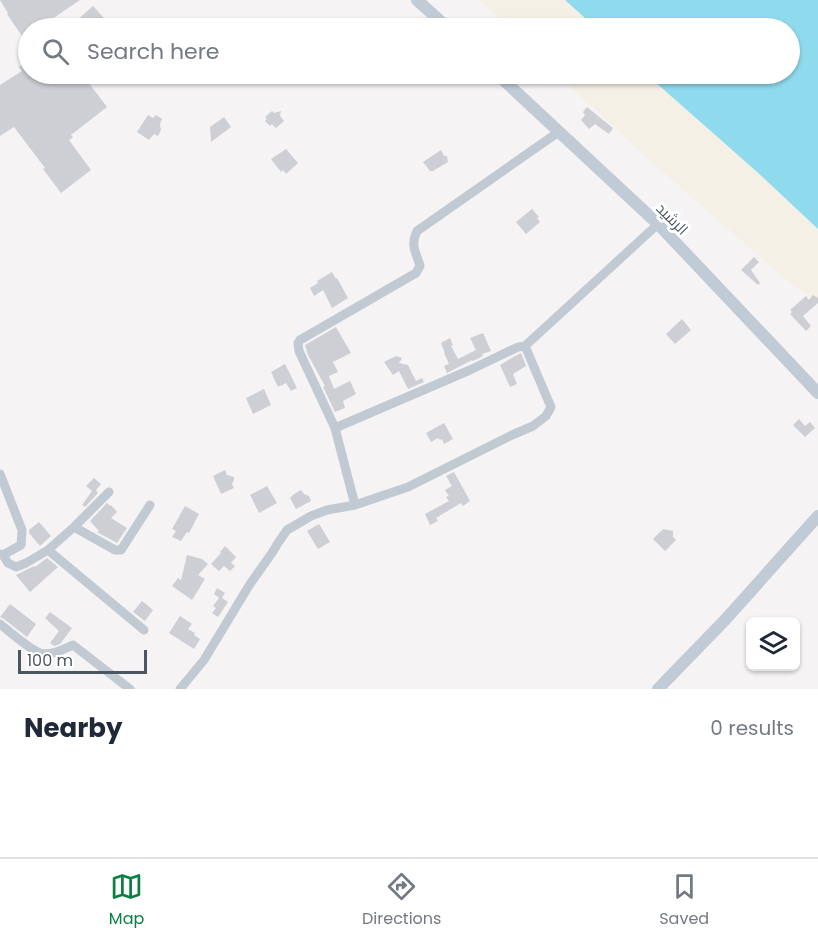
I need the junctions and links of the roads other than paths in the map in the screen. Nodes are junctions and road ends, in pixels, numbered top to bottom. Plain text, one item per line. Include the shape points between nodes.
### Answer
1 (417, 0) edge
2 (437, 18) edge
3 (508, 84) edge
4 (560, 131) junction
5 (658, 224) junction
6 (525, 346) junction
7 (818, 393) edge
8 (334, 428) junction
9 (0, 474) edge
10 (109, 492) dead end
11 (150, 505) dead end
12 (355, 505) junction
13 (818, 516) edge
14 (74, 527) junction
15 (48, 550) junction
16 (1, 554) edge
17 (0, 624) edge
18 (144, 630) dead end
19 (130, 689) edge
20 (180, 689) edge
21 (658, 689) edge

1 - 2 main road
3 - 4 main road, الرشيد
4 - 5 main road, الرشيد
4 - 8 street via 417,231 413,244 420,266 416,273 300,340 299,351
5 - 6 street
5 - 7 main road, الرشيد
6 - 8 street
6 - 12 street via 550,407 546,416 408,487
8 - 12 street
9 - 16 street via 22,530 21,545
10 - 14 street
11 - 14 street via 121,550
12 - 20 street via 327,510 287,530 204,660
13 - 21 main road
14 - 15 street
15 - 16 street via 16,567
15 - 18 street
17 - 19 street via 42,654 74,645

